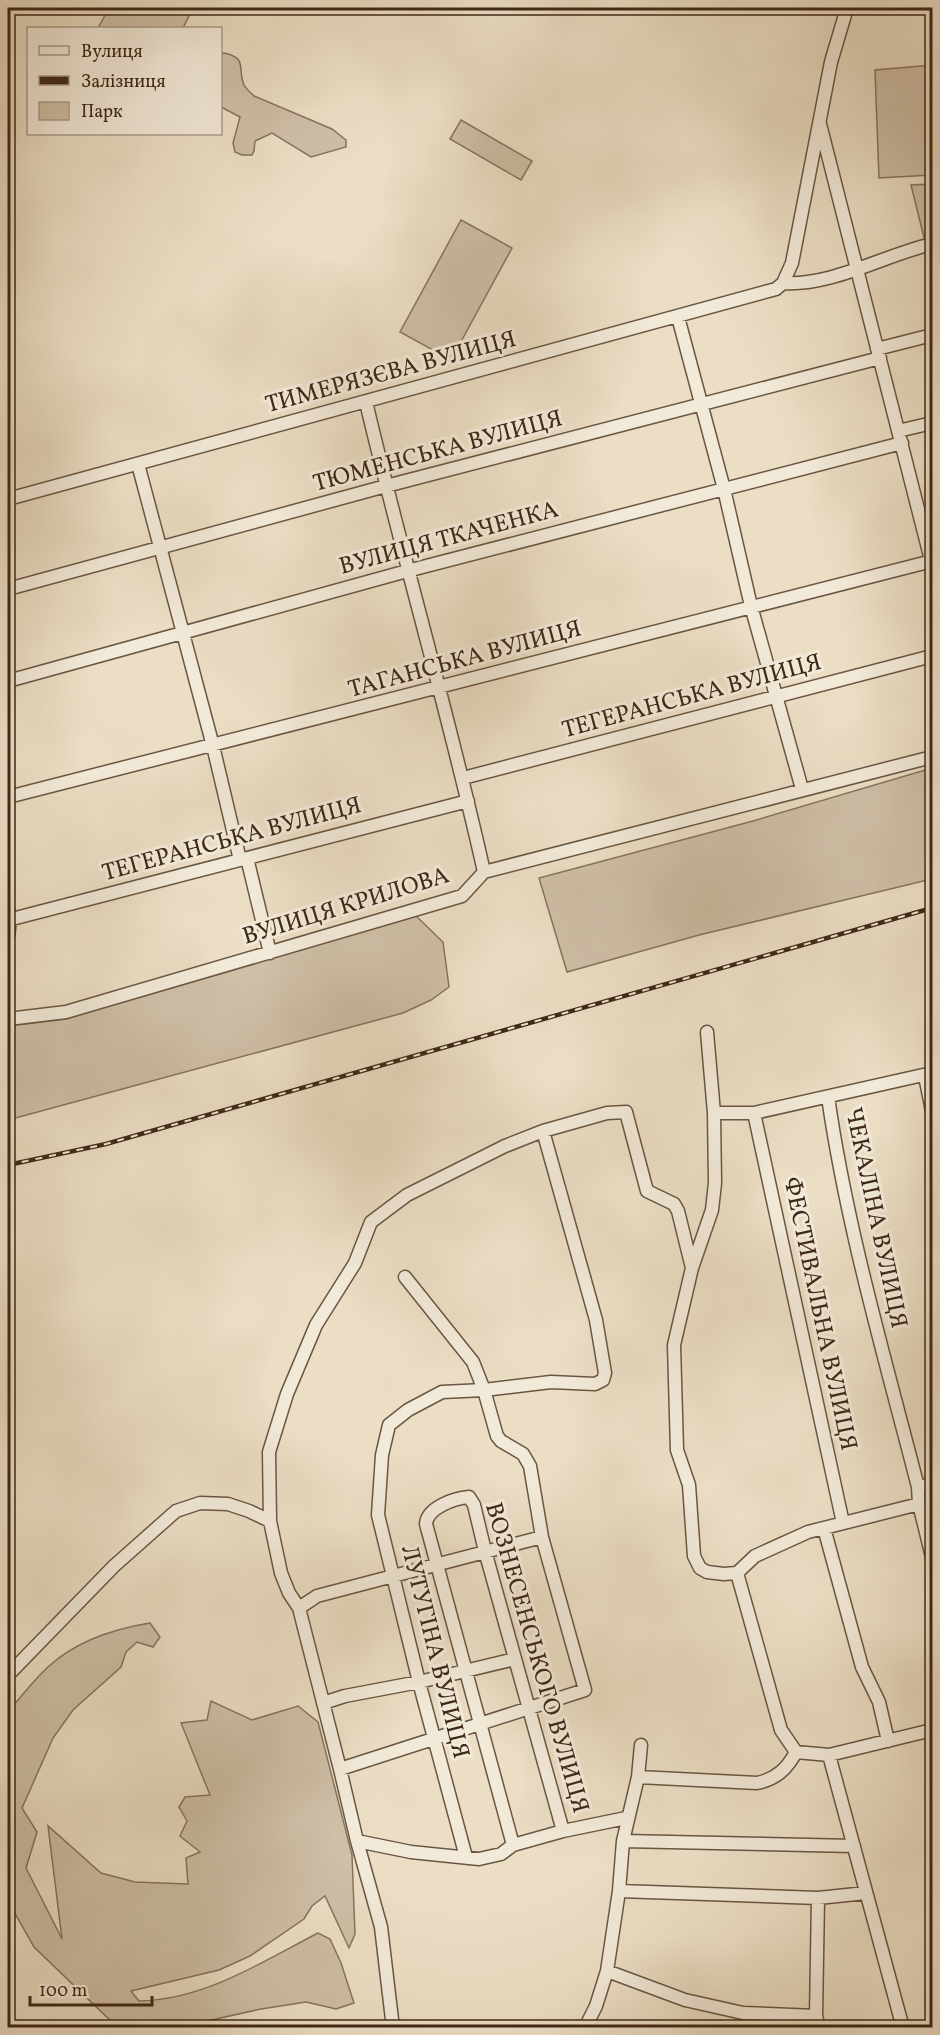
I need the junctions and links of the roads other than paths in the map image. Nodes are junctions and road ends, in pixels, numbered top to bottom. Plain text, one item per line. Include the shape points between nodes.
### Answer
1 (847, 8) edge
2 (819, 120) junction
3 (933, 244) edge
4 (857, 268) junction
5 (783, 283) junction
6 (678, 317) junction
7 (933, 335) edge
8 (879, 354) junction
9 (366, 402) junction
10 (702, 405) junction
11 (933, 423) edge
12 (900, 437) junction
13 (138, 464) junction
14 (386, 486) junction
15 (724, 489) junction
16 (8, 499) edge
17 (160, 547) junction
18 (932, 562) edge
19 (407, 571) junction
20 (8, 589) edge
21 (751, 606) junction
22 (182, 633) junction
23 (933, 656) edge
24 (8, 681) edge
25 (438, 688) junction
26 (776, 697) junction
27 (213, 747) junction
28 (933, 756) edge
29 (463, 778) junction
30 (802, 789) junction
31 (8, 797) edge
32 (468, 801) junction
33 (243, 859) junction
34 (484, 872) junction
35 (8, 917) edge
36 (8, 937) edge
37 (270, 953) junction
38 (8, 1019) edge
39 (707, 1032) dead end
40 (929, 1075) edge
41 (828, 1097) junction
42 (933, 1112) edge
43 (714, 1113) junction
44 (754, 1113) junction
45 (543, 1131) junction
46 (692, 1268) junction
47 (405, 1277) dead end
48 (484, 1390) junction
49 (933, 1484) edge
50 (918, 1488) junction
51 (919, 1504) junction
52 (270, 1521) junction
53 (843, 1523) junction
54 (825, 1528) junction
55 (543, 1537) junction
56 (485, 1551) junction
57 (933, 1557) edge
58 (436, 1564) junction
59 (737, 1573) junction
60 (392, 1575) junction
61 (299, 1608) junction
62 (515, 1659) junction
63 (467, 1670) junction
64 (8, 1675) edge
65 (419, 1682) junction
66 (323, 1702) junction
67 (528, 1708) junction
68 (481, 1723) junction
69 (933, 1730) edge
70 (434, 1738) junction
71 (888, 1741) junction
72 (641, 1745) dead end
73 (796, 1752) junction
74 (829, 1755) junction
75 (340, 1769) junction
76 (638, 1777) junction
77 (626, 1818) junction
78 (563, 1831) junction
79 (357, 1841) junction
80 (623, 1841) junction
81 (513, 1845) junction
82 (854, 1846) junction
83 (466, 1857) junction
84 (619, 1891) junction
85 (866, 1893) junction
86 (818, 1898) junction
87 (607, 1971) junction
88 (817, 2022) edge
89 (393, 2028) edge
90 (585, 2028) edge
91 (903, 2028) edge

1 - 2 street
2 - 4 street
2 - 5 street via 792,263
3 - 4 street
4 - 5 street via 801,284
4 - 8 street
5 - 6 street, ТИМЕРЯЗЄВА ВУЛИЦЯ via 768,293
6 - 9 street, ТИМЕРЯЗЄВА ВУЛИЦЯ
6 - 10 street
7 - 8 street, ТЮМЕНСЬКА ВУЛИЦЯ
8 - 10 street, ТЮМЕНСЬКА ВУЛИЦЯ
8 - 12 street
9 - 13 street, ТИМЕРЯЗЄВА ВУЛИЦЯ
9 - 14 street
10 - 14 street, ТЮМЕНСЬКА ВУЛИЦЯ
10 - 15 street
11 - 12 street, ВУЛИЦЯ ТКАЧЕНКА
12 - 15 street, ВУЛИЦЯ ТКАЧЕНКА
12 - 18 street
13 - 16 street, ТИМЕРЯЗЄВА ВУЛИЦЯ
13 - 17 street
14 - 17 street, ТЮМЕНСЬКА ВУЛИЦЯ
14 - 19 street
15 - 19 street, ВУЛИЦЯ ТКАЧЕНКА
15 - 21 street
17 - 20 street, ТЮМЕНСЬКА ВУЛИЦЯ
17 - 22 street
18 - 21 street, ТАГАНСЬКА ВУЛИЦЯ
19 - 22 street, ВУЛИЦЯ ТКАЧЕНКА
19 - 25 street
21 - 25 street, ТАГАНСЬКА ВУЛИЦЯ
21 - 26 street
22 - 24 street, ВУЛИЦЯ ТКАЧЕНКА
22 - 27 street
23 - 26 street, ТЕГЕРАНСЬКА ВУЛИЦЯ
25 - 27 street, ТАГАНСЬКА ВУЛИЦЯ
25 - 29 street
26 - 29 street, ТЕГЕРАНСЬКА ВУЛИЦЯ
26 - 30 street
27 - 31 street, ТАГАНСЬКА ВУЛИЦЯ
27 - 33 street
28 - 30 street, ВУЛИЦЯ КРИЛОВА
29 - 32 street
30 - 34 street, ВУЛИЦЯ КРИЛОВА
32 - 33 street, ТЕГЕРАНСЬКА ВУЛИЦЯ
32 - 34 street
33 - 35 street, ТЕГЕРАНСЬКА ВУЛИЦЯ
33 - 37 street
34 - 37 street, ВУЛИЦЯ КРИЛОВА via 462,896
35 - 36 street
37 - 38 street, ВУЛИЦЯ КРИЛОВА via 66,1012
39 - 43 street
40 - 41 street
40 - 42 street
41 - 44 street
41 - 50 street, ЧЕКАЛІНА ВУЛИЦЯ via 835,1148
43 - 44 street
43 - 46 street via 712,1210
44 - 53 street, ФЕСТИВАЛЬНА ВУЛИЦЯ
45 - 46 street via 607,1113 626,1112 647,1191 674,1203
45 - 48 street, ЛУТУГІНА ВУЛИЦЯ via 596,1320 605,1373 603,1380 595,1384 551,1382
45 - 52 street via 407,1195 371,1222 355,1263 316,1325 287,1394 270,1452
46 - 59 street via 674,1345 677,1450 689,1485 694,1556 707,1572
47 - 48 street via 473,1362
48 - 55 street via 497,1436 522,1454 530,1466
48 - 60 street, ЛУТУГІНА ВУЛИЦЯ via 442,1392 389,1425 382,1455 378,1515
49 - 50 street
50 - 51 street, ЧЕКАЛІНА ВУЛИЦЯ
51 - 53 street
51 - 57 street, ЧЕКАЛІНА ВУЛИЦЯ
52 - 61 street via 281,1573
52 - 64 street via 228,1504 200,1503 176,1511 114,1566
53 - 54 street
54 - 59 street via 755,1556
54 - 71 street via 862,1667 879,1702
55 - 56 street
55 - 67 street via 585,1690
56 - 58 street
56 - 58 street, ВОЗНЕСЕНСЬКОГО ВУЛИЦЯ via 474,1505 469,1497 461,1497 427,1517
56 - 62 street, ВОЗНЕСЕНСЬКОГО ВУЛИЦЯ
58 - 60 street
58 - 63 street
59 - 73 street via 781,1730
60 - 61 street via 317,1596
60 - 65 street, ЛУТУГІНА ВУЛИЦЯ
61 - 66 street
62 - 63 street
62 - 67 street, ВОЗНЕСЕНСЬКОГО ВУЛИЦЯ
63 - 65 street
63 - 68 street
65 - 66 street
65 - 70 street, ЛУТУГІНА ВУЛИЦЯ
66 - 75 street
67 - 68 street
67 - 78 street, ВОЗНЕСЕНСЬКОГО ВУЛИЦЯ
68 - 70 street
68 - 81 street
69 - 71 street
70 - 75 street
70 - 83 street, ЛУТУГІНА ВУЛИЦЯ
71 - 74 street
72 - 76 street
73 - 74 street
73 - 76 street via 779,1775 757,1783
74 - 82 street
75 - 79 street
76 - 77 street
77 - 78 street
77 - 80 street
78 - 81 street
79 - 83 street via 411,1852
79 - 89 street via 381,1927
80 - 82 street
80 - 84 street
81 - 83 street via 501,1854 479,1859
82 - 85 street
84 - 86 street
84 - 87 street
85 - 86 street
85 - 91 street
86 - 88 street
87 - 88 street via 685,2000 742,2013
87 - 90 street

